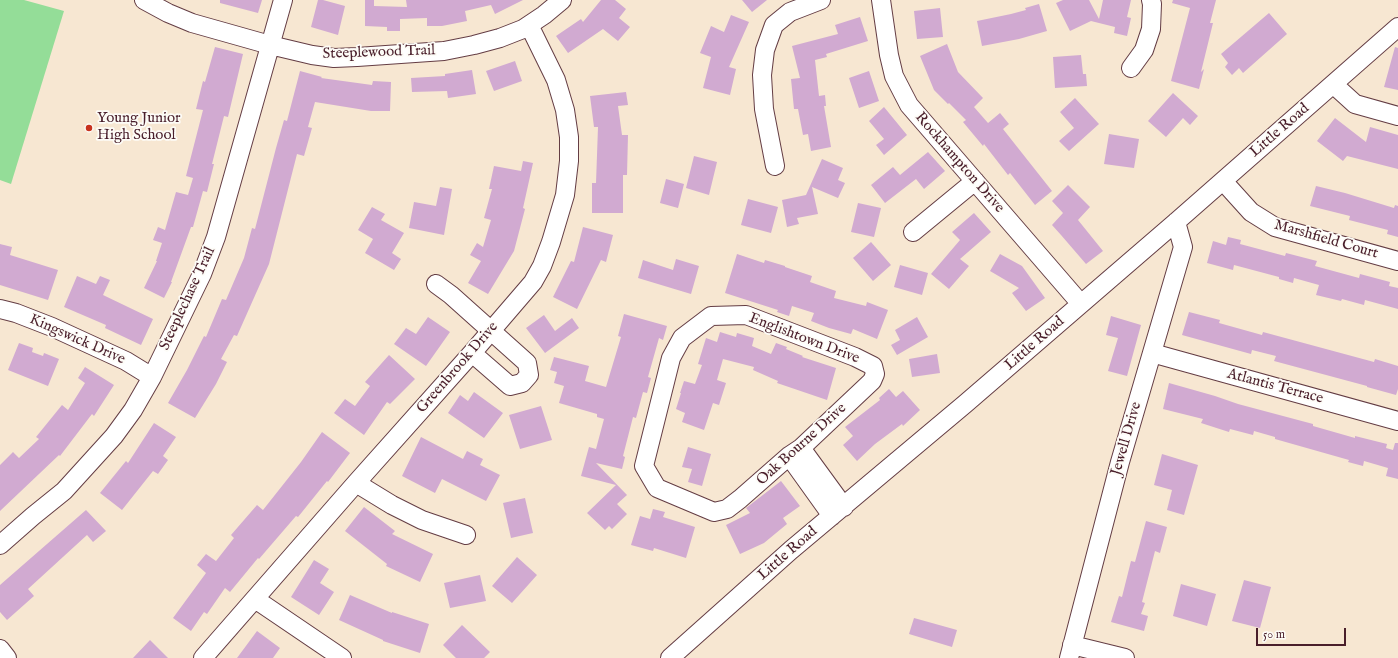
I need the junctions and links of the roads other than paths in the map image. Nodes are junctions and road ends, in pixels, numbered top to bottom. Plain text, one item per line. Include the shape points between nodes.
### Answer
1 (144, 0) edge
2 (283, 0) edge
3 (562, 0) edge
4 (820, 0) edge
5 (881, 0) edge
6 (1151, 0) edge
7 (529, 25) junction
8 (1398, 27) edge
9 (270, 45) junction
10 (1131, 68) dead end
11 (1333, 84) junction
12 (1398, 116) edge
13 (775, 166) dead end
14 (975, 181) junction
15 (1223, 181) junction
16 (1176, 222) junction
17 (913, 232) dead end
18 (1398, 261) edge
19 (436, 284) dead end
20 (1081, 304) junction
21 (0, 309) edge
22 (491, 330) junction
23 (472, 352) junction
24 (1152, 353) junction
25 (873, 366) joint
26 (152, 377) junction
27 (1398, 421) edge
28 (795, 452) junction
29 (356, 483) junction
30 (714, 512) joint
31 (838, 512) junction
32 (466, 535) dead end
33 (0, 545) edge
34 (255, 599) junction
35 (0, 649) edge
36 (1071, 651) edge
37 (8, 658) edge
38 (203, 658) edge
39 (342, 658) edge
40 (670, 658) edge
41 (1126, 658) edge

1 - 9 street, Steeplewood Trail via 192,23
2 - 9 street, Steeplechase Trail
3 - 7 street, Steeplewood Trail
4 - 13 street via 790,12 774,25 765,50 762,75 764,109
5 - 14 street, Rockhampton Drive via 894,76 909,105
6 - 10 street via 1151,29 1144,50
7 - 9 street, Steeplewood Trail via 500,38 444,51 334,58
7 - 22 street, Greenbrook Drive via 556,80 565,110 569,160 564,195 542,266 533,282
8 - 11 street, Little Road
9 - 26 street, Steeplechase Trail via 216,237 202,274
11 - 12 street via 1356,104
11 - 15 street, Little Road
14 - 17 street
14 - 20 street, Rockhampton Drive
15 - 16 street, Little Road
15 - 18 street, Marshfield Court via 1251,212 1274,227
16 - 20 street, Little Road
16 - 24 street, Jewell Drive via 1183,247
19 - 22 street via 452,294
20 - 31 street, Little Road
21 - 26 street, Kingswick Drive via 52,327 126,361
22 - 23 street, Greenbrook Drive
22 - 23 street via 527,363 529,375 522,383 510,386
23 - 29 street, Greenbrook Drive
24 - 27 street, Atlantis Terrace
24 - 36 street, Jewell Drive via 1120,462
25 - 28 street, Oak Bourne Drive via 875,374 872,381
25 - 30 street, Englishtown Drive via 746,315 711,316 682,338 671,358 644,466 657,488
26 - 33 street, Steeplechase Trail via 114,436 64,491
28 - 30 street, Oak Bourne Drive via 740,499 727,508
28 - 31 street
29 - 32 street via 422,520
29 - 34 street, Greenbrook Drive
31 - 40 street, Little Road via 791,550
34 - 38 street, Greenbrook Drive
34 - 39 street
35 - 37 street
36 - 41 street

